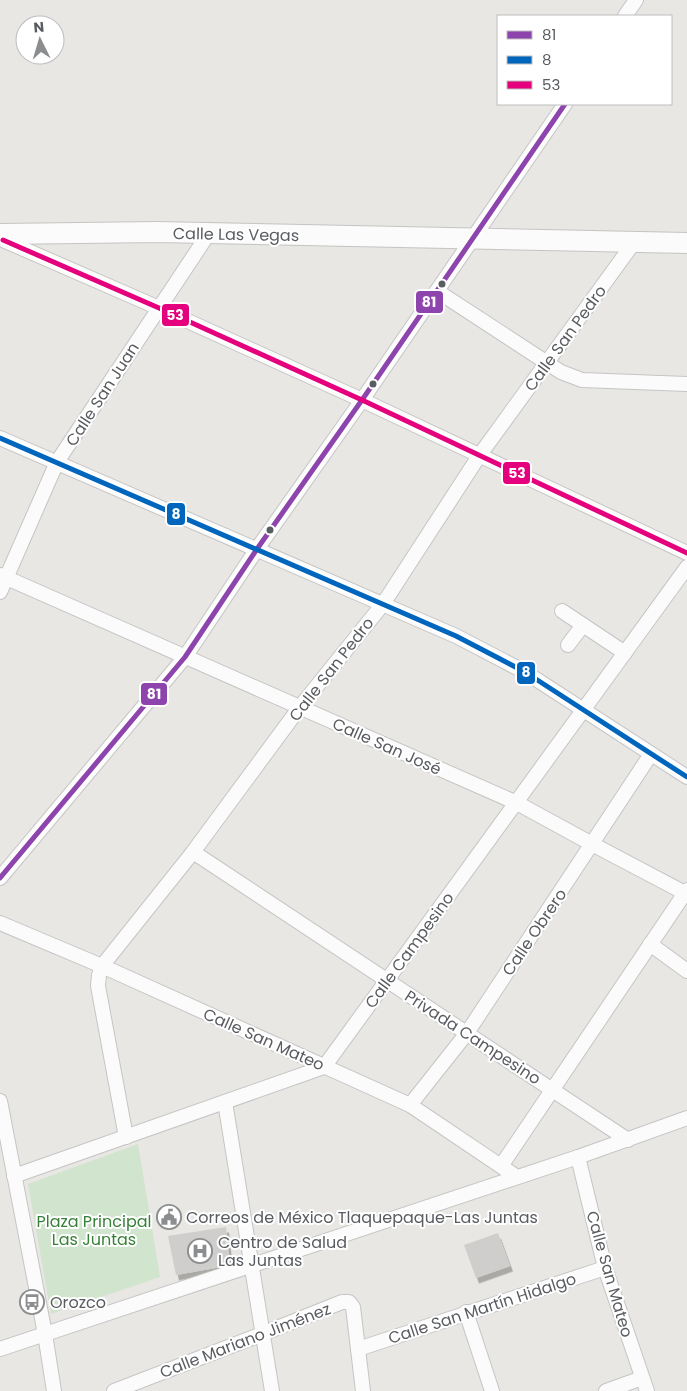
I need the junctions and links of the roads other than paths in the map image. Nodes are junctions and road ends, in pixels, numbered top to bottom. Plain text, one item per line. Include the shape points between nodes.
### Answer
1 (636, 0) edge
2 (626, 15) edge
3 (564, 105) edge
4 (208, 233) junction
5 (3, 239) edge
6 (472, 239) junction
7 (635, 241) junction
8 (687, 242) edge
9 (437, 292) junction
10 (159, 308) junction
11 (547, 363) junction
12 (687, 384) edge
13 (362, 400) junction
14 (0, 438) edge
15 (479, 456) junction
16 (57, 462) junction
17 (257, 549) junction
18 (687, 553) edge
19 (687, 567) edge
20 (3, 576) edge
21 (0, 592) edge
22 (383, 604) junction
23 (562, 611) dead end
24 (583, 625) junction
25 (568, 645) dead end
26 (625, 653) junction
27 (185, 657) junction
28 (300, 707) junction
29 (584, 710) junction
30 (652, 754) junction
31 (687, 777) edge
32 (516, 803) junction
33 (592, 844) junction
34 (193, 852) junction
35 (0, 878) edge
36 (686, 891) edge
37 (0, 923) edge
38 (650, 944) junction
39 (102, 966) junction
40 (687, 971) edge
41 (387, 980) junction
42 (467, 1033) junction
43 (324, 1067) junction
44 (552, 1090) junction
45 (0, 1101) edge
46 (225, 1102) junction
47 (410, 1105) junction
48 (687, 1118) edge
49 (126, 1137) junction
50 (628, 1140) junction
51 (578, 1157) junction
52 (501, 1166) junction
53 (14, 1176) junction
54 (517, 1177) junction
55 (251, 1265) junction
56 (605, 1268) junction
57 (466, 1312) junction
58 (45, 1334) junction
59 (262, 1334) junction
60 (0, 1349) edge
61 (358, 1349) junction
62 (644, 1384) edge
63 (54, 1391) edge
64 (114, 1391) edge
65 (272, 1391) edge
66 (363, 1391) edge
67 (492, 1391) edge
68 (606, 1391) edge

1 - 2 street
3 - 6 street
4 - 5 street, Calle Las Vegas via 156,232
4 - 6 street, Calle Las Vegas
4 - 10 street, Calle San Juan
5 - 10 street
6 - 7 street, Calle Las Vegas
6 - 9 street
7 - 8 street, Calle Las Vegas
7 - 11 street, Calle San Pedro
9 - 11 street
9 - 13 street
10 - 13 street
10 - 16 street, Calle San Juan
11 - 12 street via 582,380
11 - 15 street, Calle San Pedro
13 - 15 street
13 - 17 street
14 - 16 street
15 - 18 street
15 - 22 street, Calle San Pedro
16 - 17 street
16 - 20 street, Calle San Juan
17 - 22 street
17 - 27 street
19 - 26 street, Calle Campesino
20 - 21 street, Calle San Juan
20 - 27 street, Calle San José
22 - 28 street, Calle San Pedro
22 - 29 street via 456,636 525,672
23 - 24 street
24 - 25 street
24 - 26 street
26 - 29 street, Calle Campesino
27 - 28 street, Calle San José
27 - 35 street
28 - 32 street, Calle San José
28 - 34 street, Calle San Pedro
29 - 30 street
29 - 32 street, Calle Campesino
30 - 31 street
30 - 33 street, Calle Obrero
32 - 33 street, Calle San José
32 - 41 street, Calle Campesino
33 - 36 street, Calle San José
33 - 42 street, Calle Obrero
34 - 39 street, Calle San Pedro
34 - 41 street, Privada Campesino
36 - 38 street
37 - 39 street, Calle San Mateo
38 - 40 street
38 - 44 street
39 - 43 street, Calle San Mateo
39 - 49 street via 98,986
41 - 42 street, Privada Campesino
41 - 43 street, Calle Campesino
42 - 44 street, Privada Campesino
42 - 47 street, Calle Obrero
43 - 46 street
43 - 47 street, Calle San Mateo
44 - 50 street, Privada Campesino
44 - 52 street
45 - 53 street
46 - 49 street
46 - 55 street
47 - 52 street, Calle San Mateo
48 - 50 street
49 - 53 street
50 - 51 street
51 - 54 street
51 - 56 street, Calle San Mateo
52 - 54 street, Calle San Mateo
53 - 58 street
54 - 55 street
55 - 58 street
55 - 59 street
56 - 57 street, Calle San Martín Hidalgo
56 - 62 street, Calle San Mateo
57 - 61 street, Calle San Martín Hidalgo
57 - 67 street
58 - 60 street
58 - 63 street
59 - 61 street, Calle Mariano Jiménez via 349,1302 354,1307
59 - 64 street, Calle Mariano Jiménez
59 - 65 street
61 - 66 street
62 - 68 street

